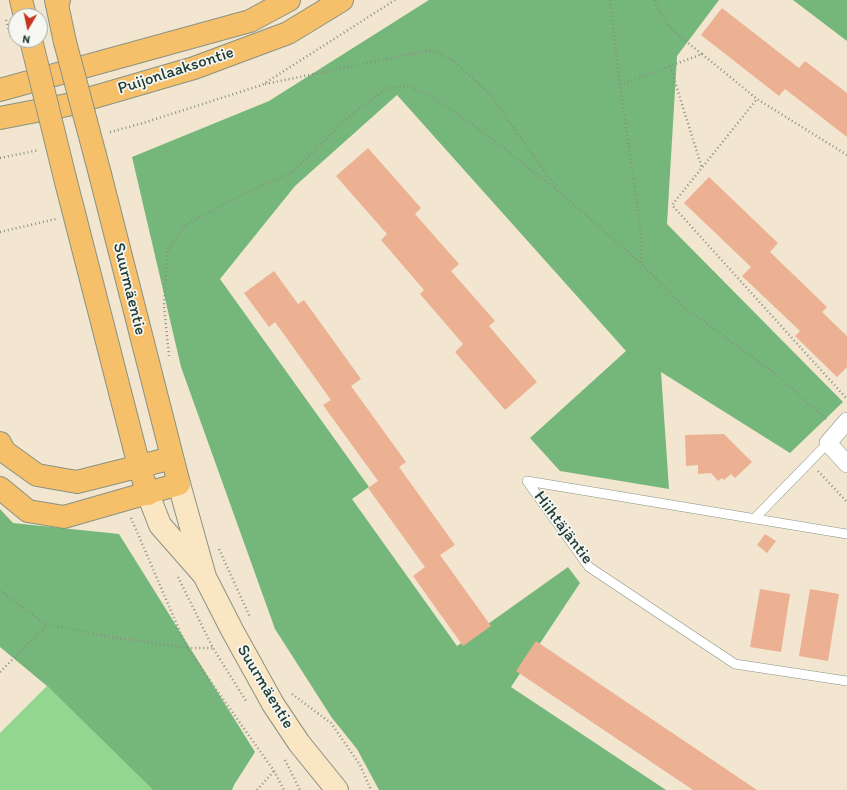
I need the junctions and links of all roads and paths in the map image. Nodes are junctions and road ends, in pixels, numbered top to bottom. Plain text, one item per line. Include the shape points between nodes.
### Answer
1 (289, 0) edge
2 (342, 0) edge
3 (395, 0) edge
4 (610, 0) edge
5 (655, 0) edge
6 (57, 1) edge
7 (33, 48) edge
8 (702, 54) junction
9 (670, 66) junction
10 (262, 85) junction
11 (620, 85) junction
12 (0, 90) edge
13 (757, 99) junction
14 (0, 118) edge
15 (104, 134) dead end
16 (45, 148) dead end
17 (847, 155) edge
18 (0, 158) edge
19 (702, 168) junction
20 (558, 191) junction
21 (58, 218) dead end
22 (0, 232) edge
23 (641, 264) junction
24 (169, 359) dead end
25 (847, 399) edge
26 (843, 426) edge
27 (0, 443) edge
28 (828, 443) junction
29 (172, 458) junction
30 (810, 462) junction
31 (847, 464) edge
32 (139, 466) junction
33 (179, 484) junction
34 (0, 488) edge
35 (148, 494) junction
36 (847, 502) edge
37 (754, 520) junction
38 (141, 533) dead end
39 (847, 534) edge
40 (219, 547) dead end
41 (176, 574) dead end
42 (205, 577) junction
43 (0, 591) edge
44 (46, 624) junction
45 (253, 624) dead end
46 (187, 648) junction
47 (213, 648) junction
48 (0, 672) edge
49 (847, 681) edge
50 (291, 693) dead end
51 (250, 707) dead end
52 (284, 757) dead end
53 (274, 771) junction
54 (257, 790) edge
55 (284, 790) edge
56 (300, 790) edge
57 (337, 790) edge
58 (371, 790) edge

1 - 12 main road, Puijonlaaksontie via 250,21
2 - 14 main road, Puijonlaaksontie via 288,33 194,68 67,105
3 - 10 path
4 - 11 path
5 - 8 path via 654,3 671,29
6 - 29 main road, Suurmäentie, bridge via 65,42
7 - 32 main road, Suurmäentie, bridge
8 - 9 path
8 - 13 path
9 - 11 path
9 - 19 path
10 - 15 path
10 - 20 path via 432,50 454,61 490,94
11 - 23 path via 642,240
13 - 17 path
13 - 19 path
16 - 18 path
19 - 25 path via 672,205
20 - 23 path
20 - 24 path via 492,138 435,98 409,86 388,88 352,114 294,171 230,201 185,226 167,252 164,306
21 - 22 path
23 - 26 path via 684,307
26 - 28 street
27 - 32 main road via 5,452 37,475 77,482
28 - 30 lane
28 - 31 street
29 - 32 main road
29 - 33 main road, Suurmäentie
30 - 36 path
30 - 37 lane
32 - 35 main road, Suurmäentie
33 - 35 main road
33 - 42 main road, Suurmäentie
34 - 35 main road via 28,510 64,517
35 - 42 main road, Suurmäentie via 160,525
37 - 39 lane, Hiihtäjäntie
37 - 49 lane, Hiihtäjäntie via 527,481 589,567 735,664
38 - 46 path via 136,528
40 - 45 path
41 - 47 path
42 - 57 main road, Suurmäentie via 273,704 299,743
43 - 44 path
44 - 46 path via 110,637
44 - 48 path
46 - 47 path
46 - 53 path
47 - 51 path
50 - 58 path via 331,723 360,765
52 - 56 path
53 - 54 path
53 - 55 path

